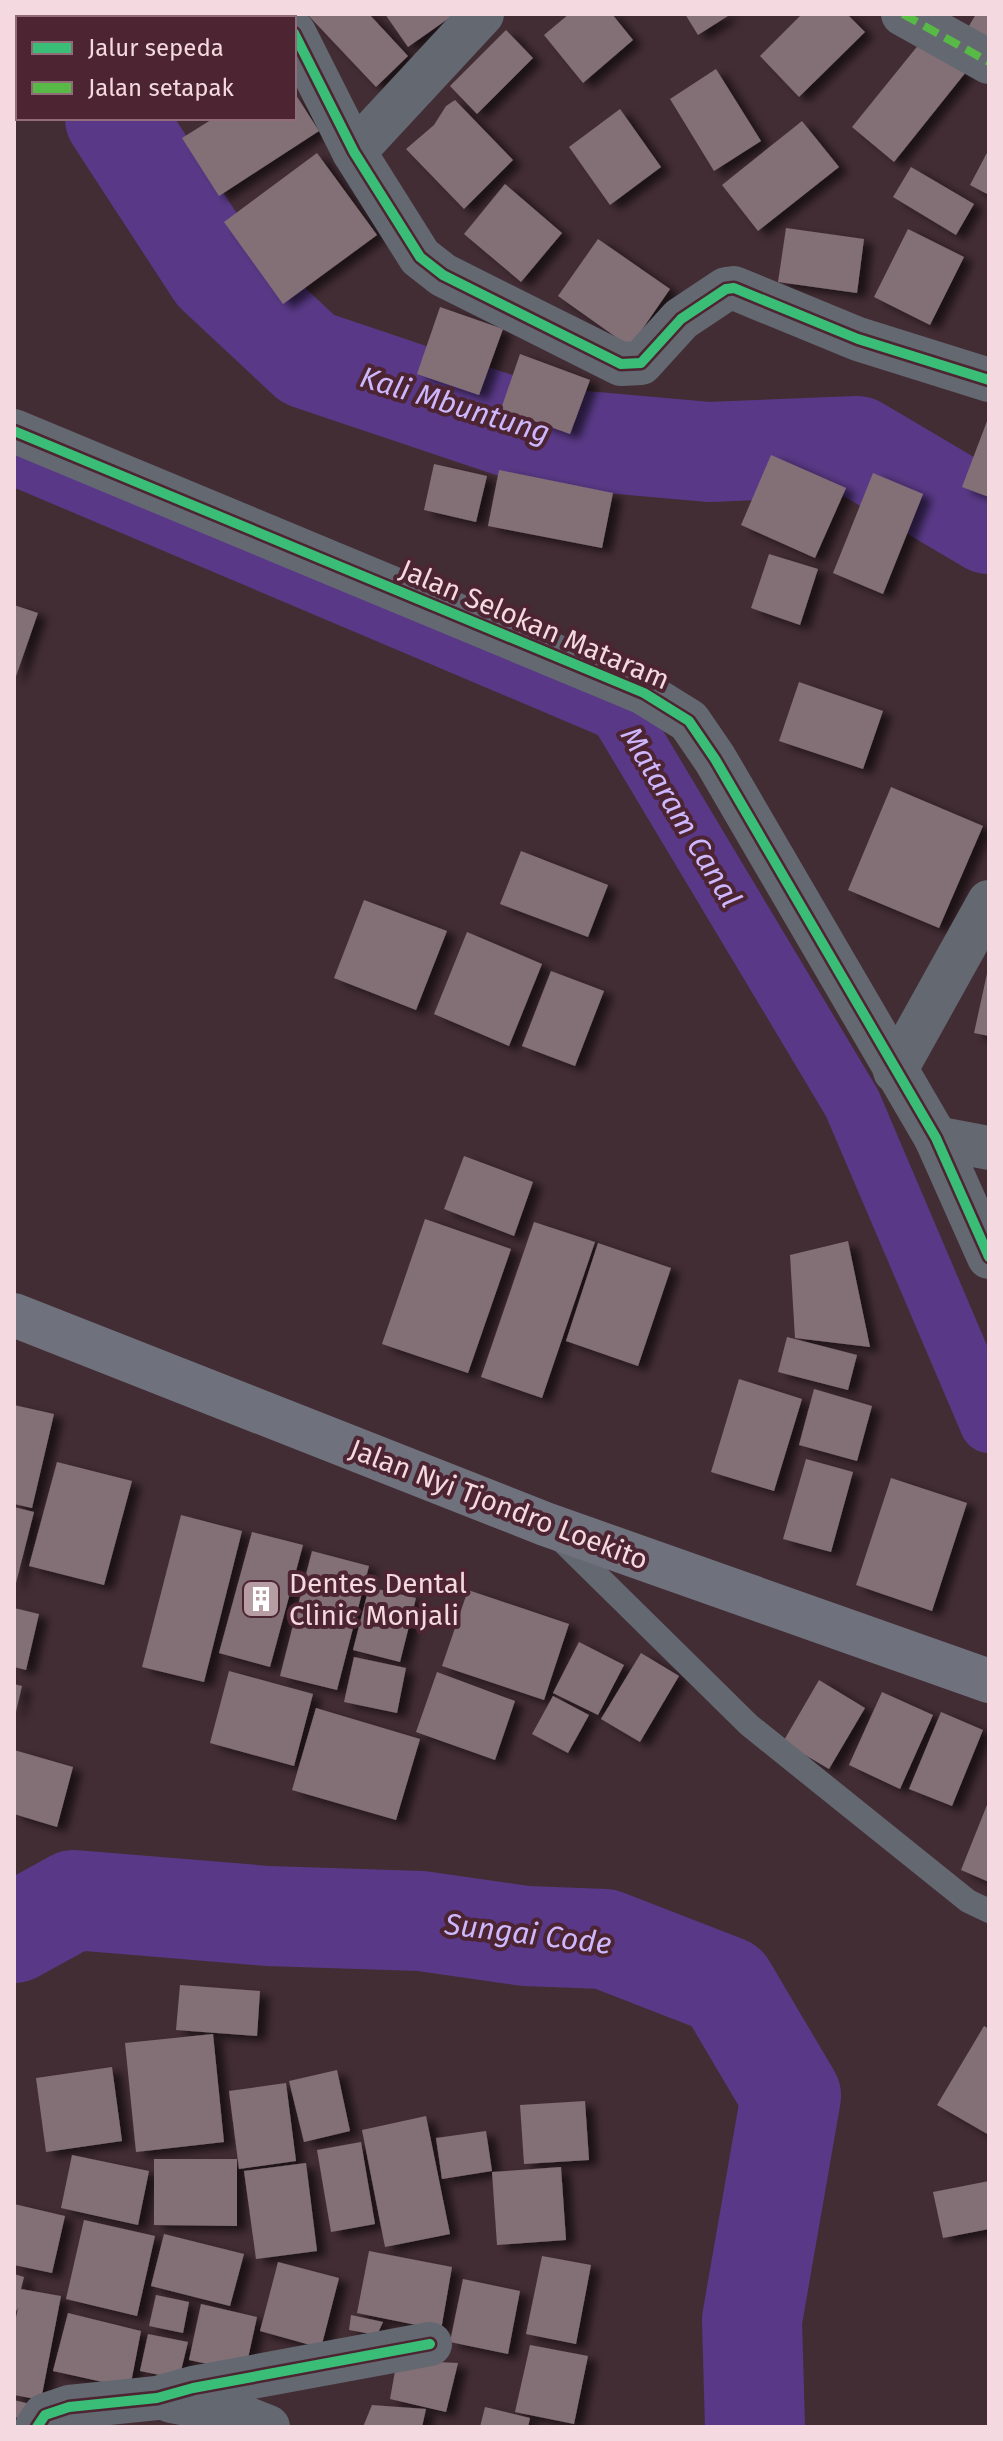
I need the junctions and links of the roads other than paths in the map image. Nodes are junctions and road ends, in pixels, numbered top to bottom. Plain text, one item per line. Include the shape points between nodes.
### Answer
1 (482, 14) edge
2 (903, 14) edge
3 (296, 37) edge
4 (989, 62) edge
5 (354, 152) junction
6 (989, 380) edge
7 (14, 431) edge
8 (989, 902) edge
9 (895, 1071) junction
10 (936, 1138) junction
11 (989, 1148) edge
12 (989, 1257) edge
13 (14, 1315) edge
14 (545, 1524) junction
15 (989, 1681) edge
16 (989, 1911) edge
17 (430, 2344) dead end
18 (157, 2398) junction
19 (37, 2427) edge
20 (268, 2427) edge

1 - 5 street
2 - 4 street
3 - 5 street
5 - 6 street via 420,257 443,275 621,364 641,363 681,319 734,288 858,339
7 - 9 street, Jalan Selokan Mataram via 644,693 689,721
8 - 9 street
9 - 10 street, Jalan Selokan Mataram
10 - 11 street
10 - 12 street, Jalan Selokan Mataram
13 - 14 main road, Jalan Nyi Tjondro Loekito
14 - 15 main road, Jalan Nyi Tjondro Loekito
14 - 16 lane via 749,1725 968,1901
17 - 18 street
18 - 19 street via 69,2407 45,2415
18 - 20 street via 233,2413

